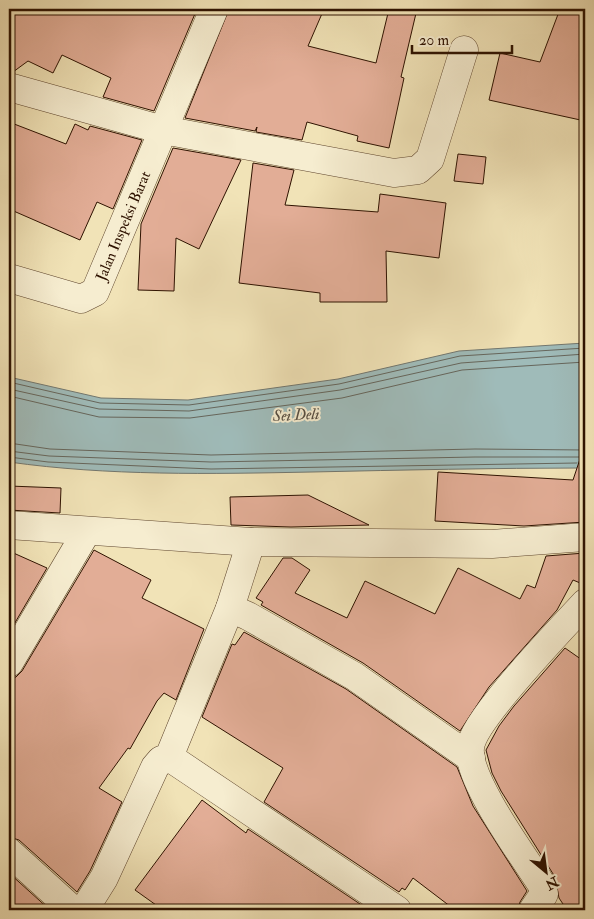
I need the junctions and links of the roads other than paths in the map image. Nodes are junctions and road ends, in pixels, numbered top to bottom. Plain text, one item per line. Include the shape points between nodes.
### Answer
1 (214, 9) edge
2 (464, 50) dead end
3 (9, 86) edge
4 (163, 130) junction
5 (9, 278) edge
6 (9, 525) edge
7 (87, 531) junction
8 (585, 537) edge
9 (251, 542) junction
10 (585, 603) edge
11 (230, 608) junction
12 (9, 663) edge
13 (169, 757) junction
14 (471, 758) junction
15 (9, 852) edge
16 (73, 910) edge
17 (84, 910) edge
18 (397, 910) edge
19 (533, 910) edge

1 - 4 street, Jalan Inspeksi Barat
2 - 4 street via 430,159 418,170 394,173
3 - 4 street
4 - 5 street, Jalan Inspeksi Barat via 95,292 81,299
6 - 7 street
7 - 9 street
7 - 12 street
8 - 9 street via 492,544
9 - 11 street
10 - 14 street via 480,725 472,738
11 - 13 street
11 - 14 street via 354,676
13 - 17 street via 155,767 104,878
13 - 18 street
14 - 19 street via 479,781 542,885 544,894
15 - 16 street

